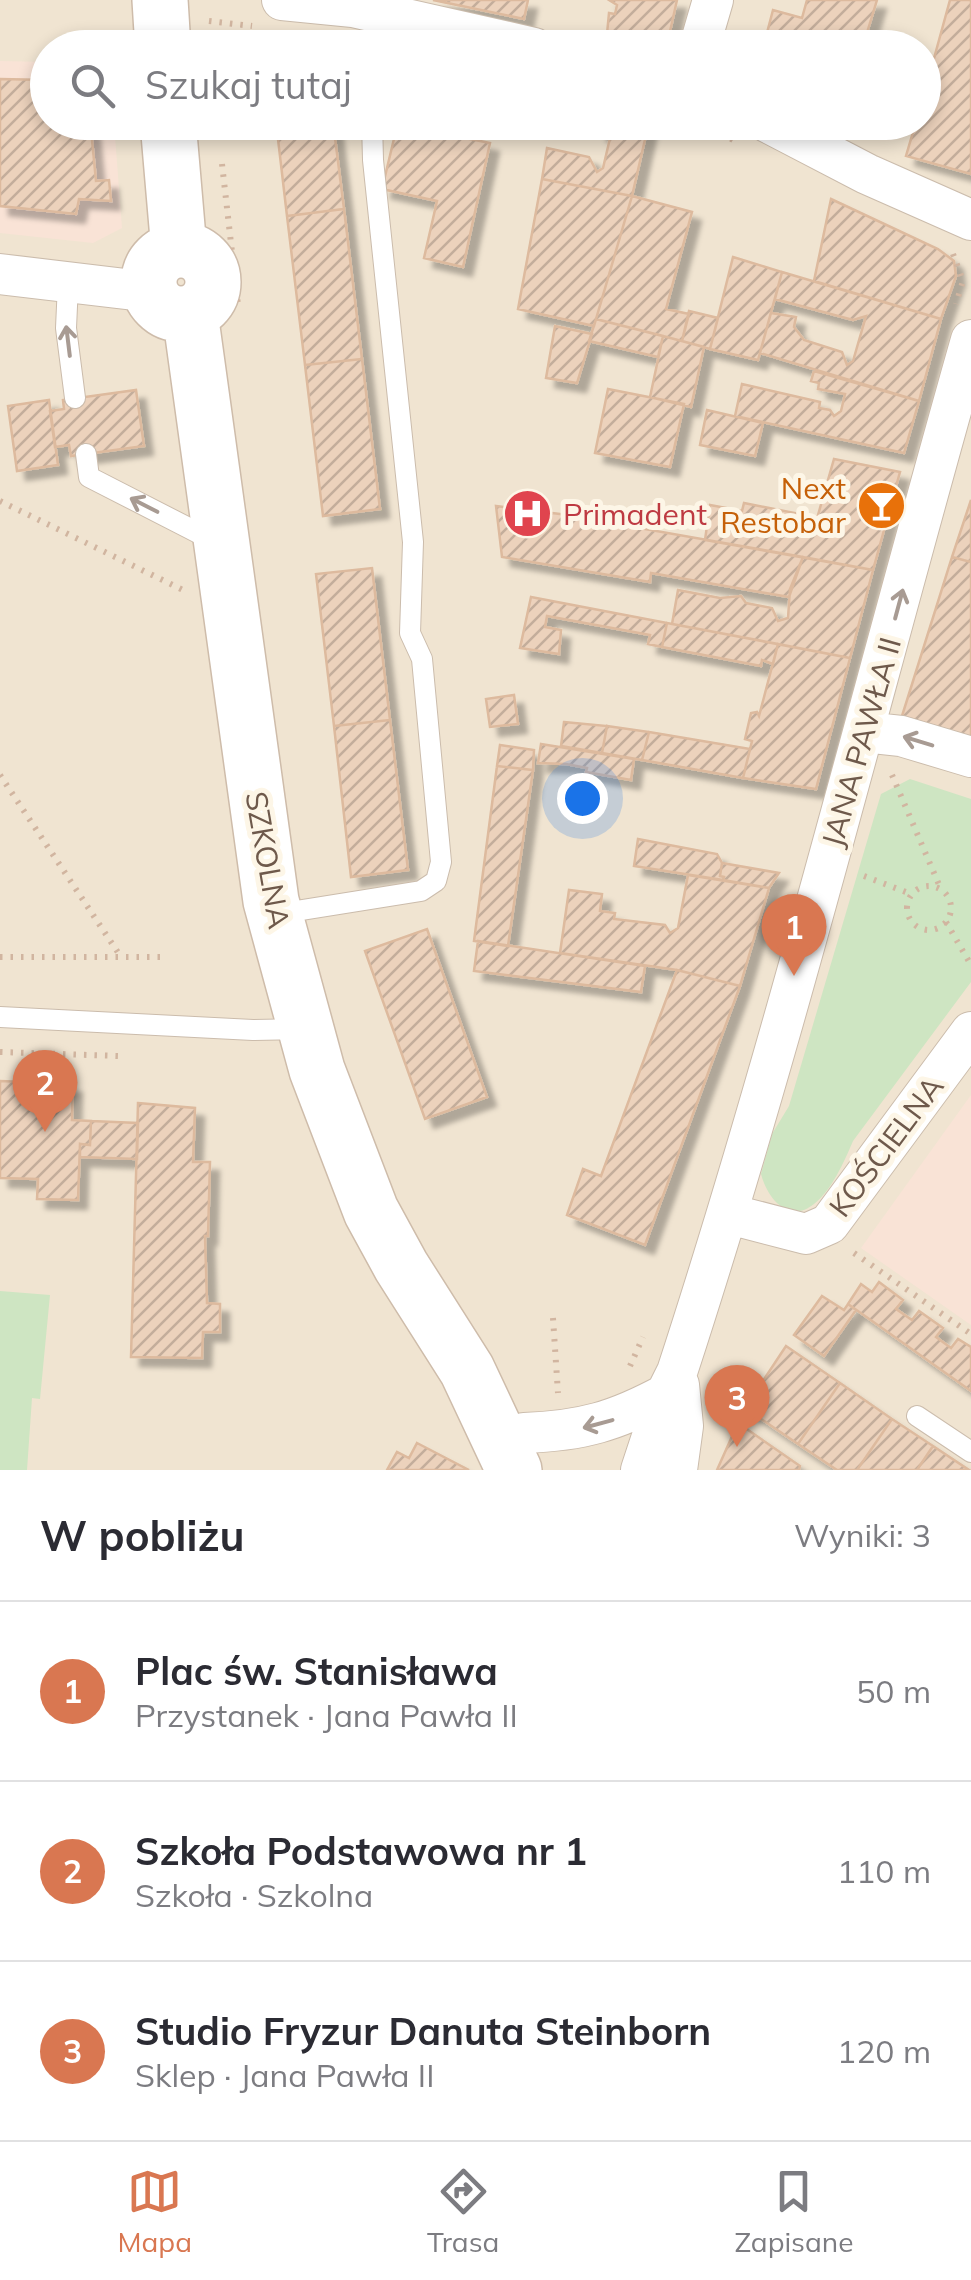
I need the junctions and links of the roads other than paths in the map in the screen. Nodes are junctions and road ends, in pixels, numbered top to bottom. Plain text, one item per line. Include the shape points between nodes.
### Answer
1 (160, 0) edge
2 (713, 0) edge
3 (273, 14) edge
4 (183, 30) edge
5 (377, 30) edge
6 (704, 30) edge
7 (169, 140) edge
8 (372, 140) edge
9 (802, 140) edge
10 (971, 220) edge
11 (0, 274) edge
12 (68, 284) junction
13 (173, 284) junction
14 (971, 340) edge
15 (76, 398) dead end
16 (86, 454) dead end
17 (221, 544) junction
18 (864, 732) junction
19 (971, 757) edge
20 (275, 914) junction
21 (0, 1017) edge
22 (306, 1028) junction
23 (971, 1032) edge
24 (729, 1214) junction
25 (672, 1383) junction
26 (917, 1416) dead end
27 (536, 1444) edge
28 (971, 1452) edge
29 (641, 1470) edge
30 (676, 1470) edge

1 - 4 street
2 - 6 street
3 - 5 street
7 - 13 street, SZKOLNA
8 - 20 lane via 413,542 410,632 422,659 441,862 436,881 421,891
9 - 10 street
11 - 12 street
12 - 13 street via 134,290
15 -> 12 lane via 66,328
13 - 17 street, SZKOLNA
18 -> 14 street, JANA PAWŁA II
17 -> 16 lane via 88,477
17 - 20 street, SZKOLNA
19 -> 18 street
18 - 24 street, JANA PAWŁA II
20 - 22 street, SZKOLNA
21 - 22 lane
22 - 27 street, SZKOLNA via 371,1211 401,1266 467,1370
23 - 24 street, KOŚCIELNA via 829,1224 796,1233
24 - 25 street, JANA PAWŁA II
25 -> 27 street via 624,1416
25 - 29 street, JANA PAWŁA II
25 - 30 street, JANA PAWŁA II via 683,1426
26 - 28 lane

